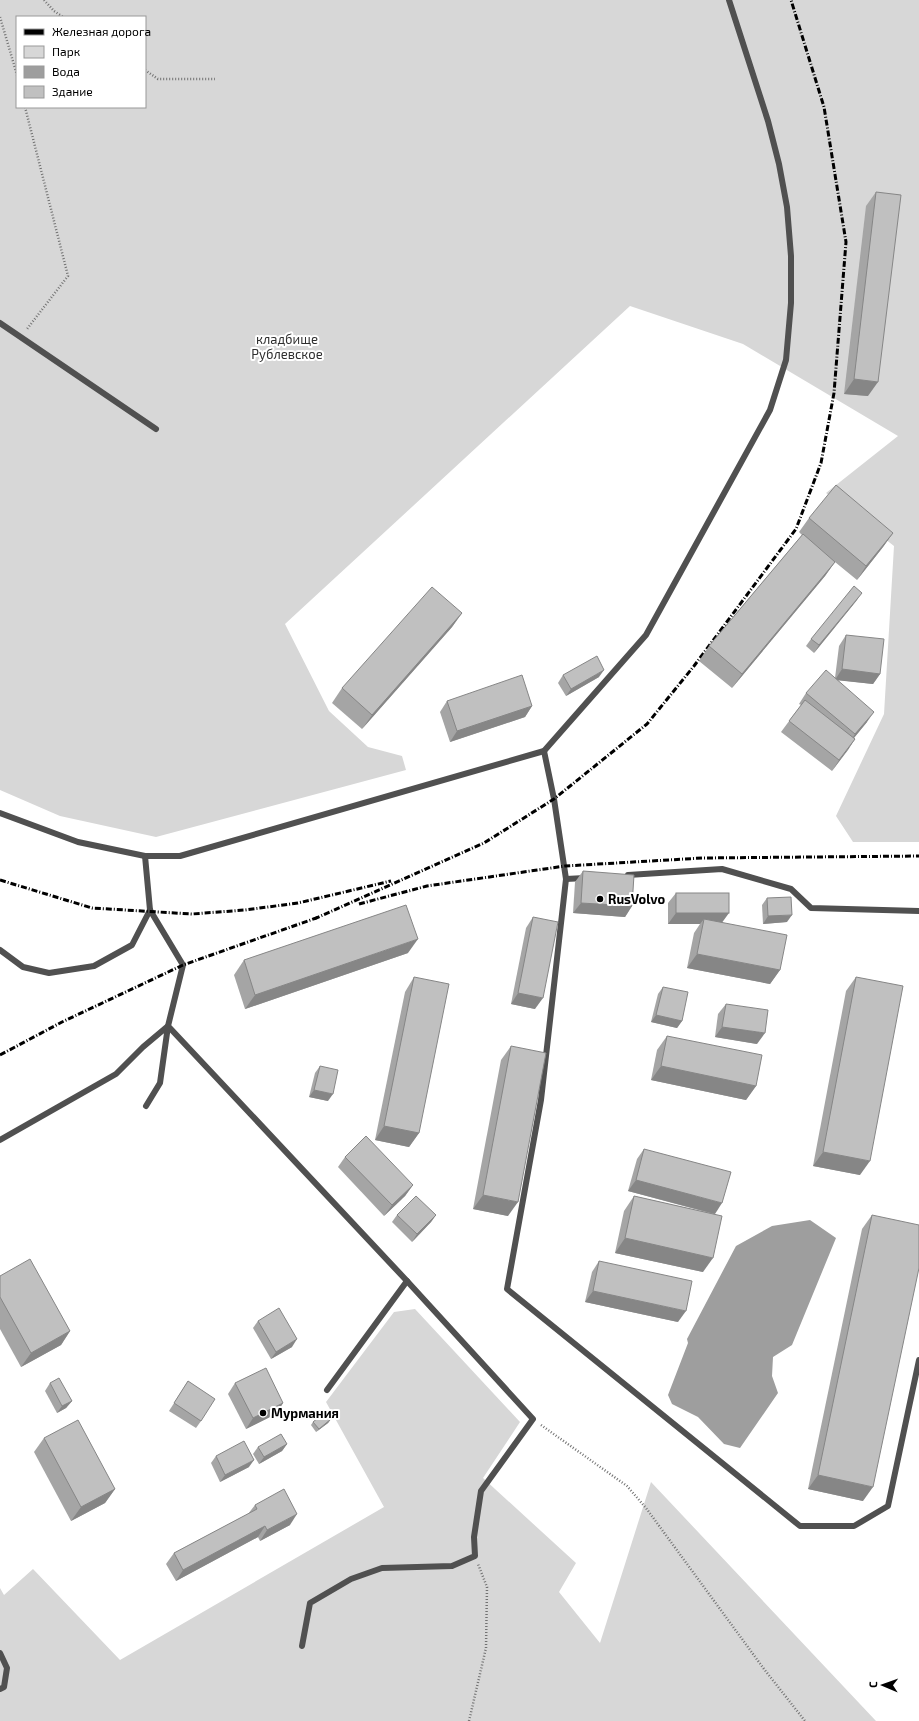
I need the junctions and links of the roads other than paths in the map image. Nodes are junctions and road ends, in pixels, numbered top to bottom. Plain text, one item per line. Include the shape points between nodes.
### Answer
1 (729, 0) edge
2 (0, 323) edge
3 (156, 429) dead end
4 (544, 751) junction
5 (0, 813) edge
6 (145, 856) junction
7 (622, 876) edge
8 (590, 877) edge
9 (566, 879) junction
10 (150, 910) junction
11 (919, 911) edge
12 (0, 950) edge
13 (168, 1026) junction
14 (146, 1106) dead end
15 (0, 1140) edge
16 (407, 1281) junction
17 (919, 1360) edge
18 (327, 1390) dead end
19 (302, 1646) dead end
20 (0, 1653) edge
21 (0, 1689) edge

1 - 4 lane via 768,121 787,207 791,303 786,360 770,410 646,635
2 - 3 lane
4 - 6 lane via 180,856
4 - 9 lane
5 - 6 lane via 78,842
6 - 10 lane
7 - 11 lane via 722,869 791,889 811,908
8 - 9 lane
9 - 17 lane via 541,1100 507,1289 800,1526 854,1526 888,1506
10 - 12 lane via 132,945 94,966 48,972 24,968
10 - 13 lane via 183,965
13 - 14 lane via 160,1083
13 - 15 lane via 116,1074
13 - 16 lane
16 - 18 lane
16 - 19 lane via 533,1419 481,1491 474,1537 475,1556 452,1566 382,1568 351,1579 310,1603
20 - 21 lane via 7,1668 4,1687

